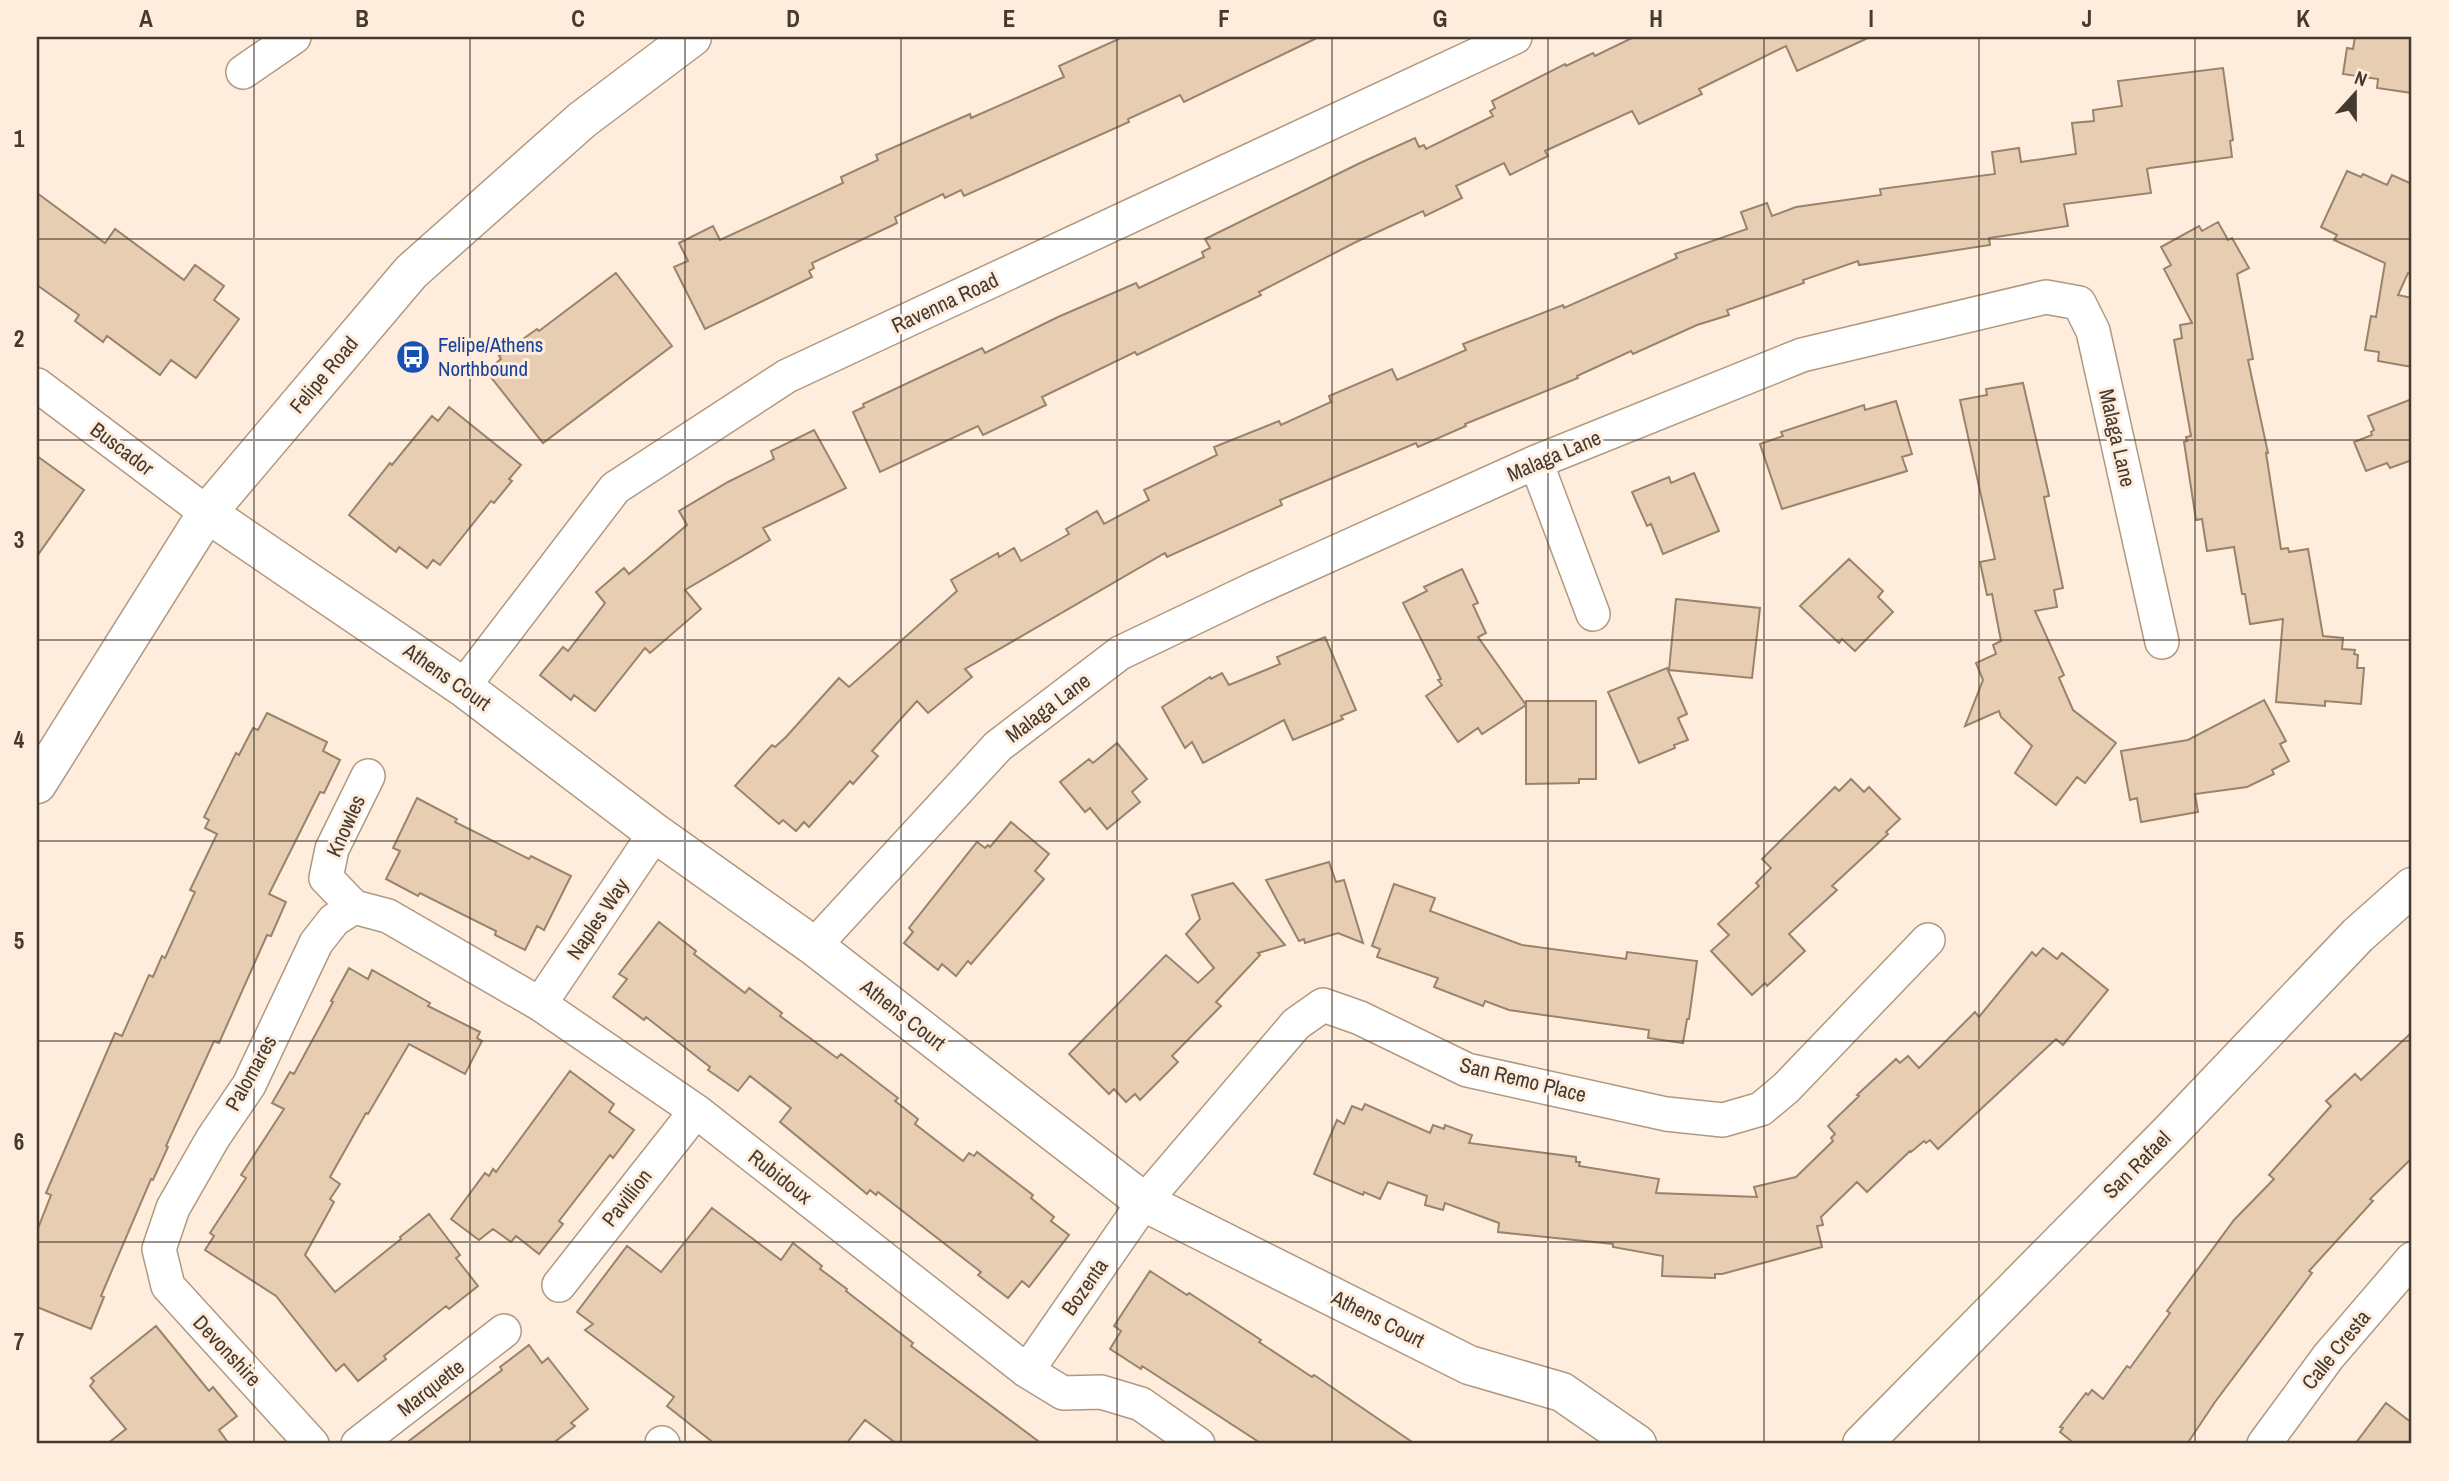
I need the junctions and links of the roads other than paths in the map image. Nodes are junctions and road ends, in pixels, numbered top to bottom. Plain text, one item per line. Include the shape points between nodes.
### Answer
1 (294, 37) edge
2 (692, 37) edge
3 (1515, 37) edge
4 (243, 72) dead end
5 (37, 385) edge
6 (1536, 462) junction
7 (207, 513) junction
8 (1593, 614) dead end
9 (2162, 642) dead end
10 (463, 687) junction
11 (368, 776) dead end
12 (37, 784) edge
13 (655, 833) junction
14 (2412, 887) edge
15 (354, 907) junction
16 (1928, 940) dead end
17 (814, 946) junction
18 (540, 1004) junction
19 (696, 1111) junction
20 (1144, 1202) junction
21 (159, 1249) joint
22 (2412, 1259) edge
23 (559, 1285) dead end
24 (504, 1331) dead end
25 (1027, 1371) junction
26 (312, 1444) edge
27 (358, 1444) edge
28 (1198, 1444) edge
29 (1637, 1444) edge
30 (1862, 1444) edge
31 (2264, 1444) edge

1 - 4 street
2 - 7 street, Felipe Road via 582,120 411,272
3 - 10 street, Ravenna Road via 787,376 615,488
5 - 7 street, Buscador
6 - 8 street
6 - 9 street, Malaga Lane via 1802,355 2046,298 2079,303 2093,331
6 - 17 street, Malaga Lane via 1120,653 998,746
7 - 10 street, Athens Court
7 - 12 street, Felipe Road
10 - 13 street, Athens Court
11 - 15 street, Knowles via 332,849 326,878
13 - 17 street, Athens Court
13 - 18 street, Naples Way
14 - 30 street, San Rafael via 2358,934
15 - 18 street, Rubidoux via 388,916
15 - 21 street, Palomares via 334,920 316,943 249,1085 173,1208
16 - 20 street, San Remo Place via 1786,1088 1761,1108 1723,1120 1666,1114 1468,1070 1323,1005 1296,1024
17 - 20 street, Athens Court
18 - 19 street, Rubidoux
19 - 23 street, Pavillion
19 - 25 street, Rubidoux
20 - 25 street, Bozenta
20 - 29 street, Athens Court via 1469,1365 1562,1392
21 - 26 street, Devonshire via 168,1286
22 - 31 street, Calle Cresta via 2328,1357
24 - 27 street, Marquette
25 - 28 street, Rubidoux via 1063,1394 1101,1392 1141,1404

